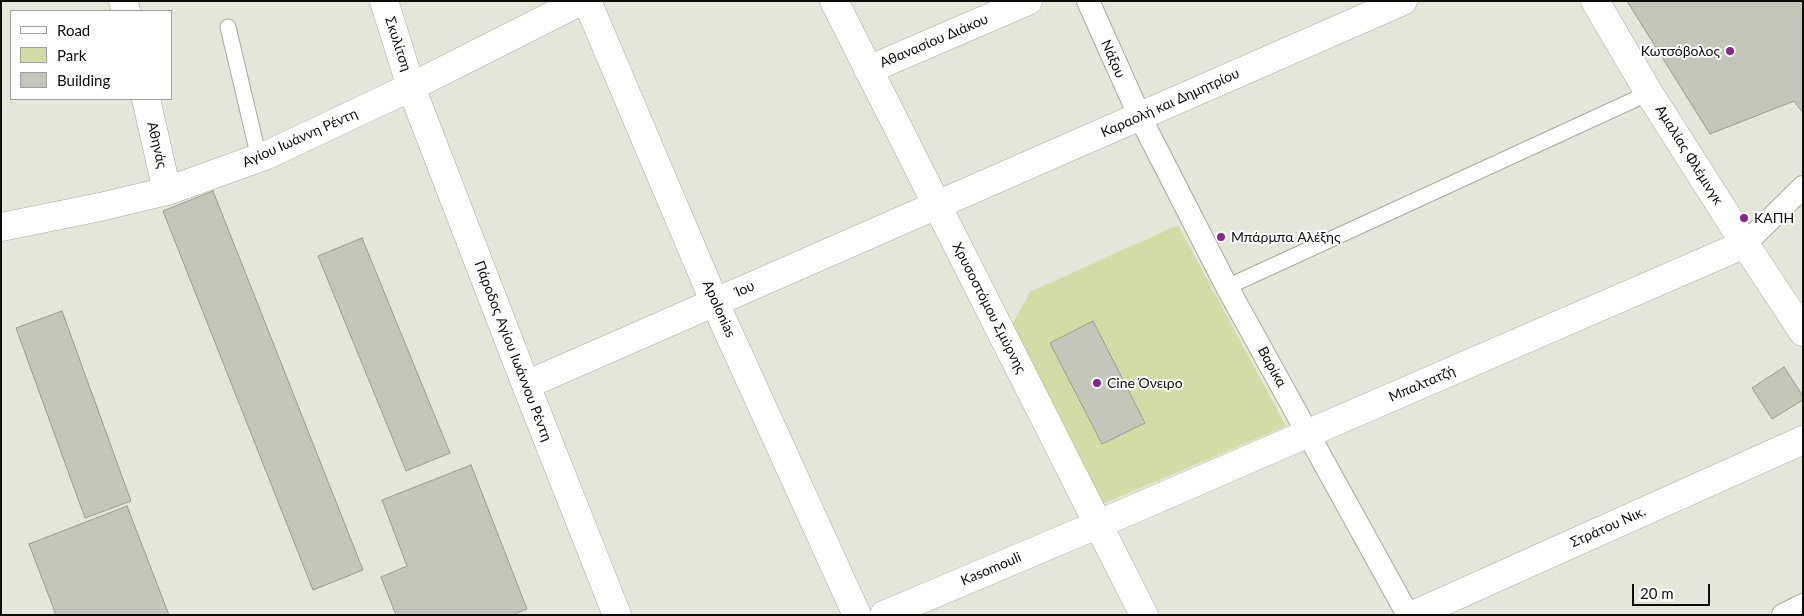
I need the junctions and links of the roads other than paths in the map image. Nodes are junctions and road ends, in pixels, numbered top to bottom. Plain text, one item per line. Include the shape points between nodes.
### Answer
1 (384, 1) edge
2 (581, 1) edge
3 (587, 1) edge
4 (834, 1) edge
5 (1028, 1) edge
6 (1088, 1) edge
7 (1403, 1) edge
8 (1595, 1) edge
9 (228, 26) dead end
10 (868, 70) junction
11 (411, 87) junction
12 (1649, 93) junction
13 (146, 100) edge
14 (1140, 117) junction
15 (259, 158) junction
16 (1803, 187) edge
17 (167, 191) junction
18 (937, 205) junction
19 (1, 227) edge
20 (1745, 244) junction
21 (1227, 287) junction
22 (715, 303) junction
23 (1803, 332) edge
24 (526, 385) junction
25 (1309, 433) junction
26 (1803, 440) edge
27 (1099, 524) junction
28 (1803, 605) edge
29 (617, 615) edge
30 (857, 615) edge
31 (884, 615) edge
32 (1144, 615) edge
33 (1408, 615) edge
34 (1413, 615) edge
35 (1783, 615) edge

1 - 11 street, Σκυλίτση
2 - 11 street, Αγίου Ιωάννη Ρέντη
3 - 22 street, Apolonias
4 - 10 street, Χρυσοστόμου Σμύρνης
5 - 10 street, Αθανασίου Διάκου
6 - 14 street, Νάξου
7 - 14 street, Καραολή και Δημητρίου
8 - 12 street, Αμαλίας Φλέμινγκ
9 - 15 lane
10 - 18 street, Χρυσοστόμου Σμύρνης
11 - 15 street, Αγίου Ιωάννη Ρέντη
11 - 24 street, Πάροδος Αγίου Ιωάννου Ρέντη
12 - 20 street, Αμαλίας Φλέμινγκ
12 - 21 lane
13 - 17 street, Αθηνάς
14 - 18 street, Καραολή και Δημητρίου
14 - 21 street, Βαρίκα
15 - 17 street, Αγίου Ιωάννη Ρέντη
16 - 20 street
17 - 19 street, Αγίου Ιωάννη Ρέντη
18 - 22 street, Ίου
18 - 27 street, Χρυσοστόμου Σμύρνης
20 - 23 street, Αμαλίας Φλέμινγκ
20 - 25 street, Μπαλτατζή
21 - 25 street, Βαρίκα
22 - 24 street, Ίου
22 - 30 street, Apolonias
24 - 29 street, Πάροδος Αγίου Ιωάννου Ρέντη
25 - 27 street, Μπαλτατζή
25 - 33 street, Βαρίκα
26 - 34 street, Στράτου Νικ.
27 - 31 street, Kasomouli
27 - 32 street, Χρυσοστόμου Σμύρνης
28 - 35 street

